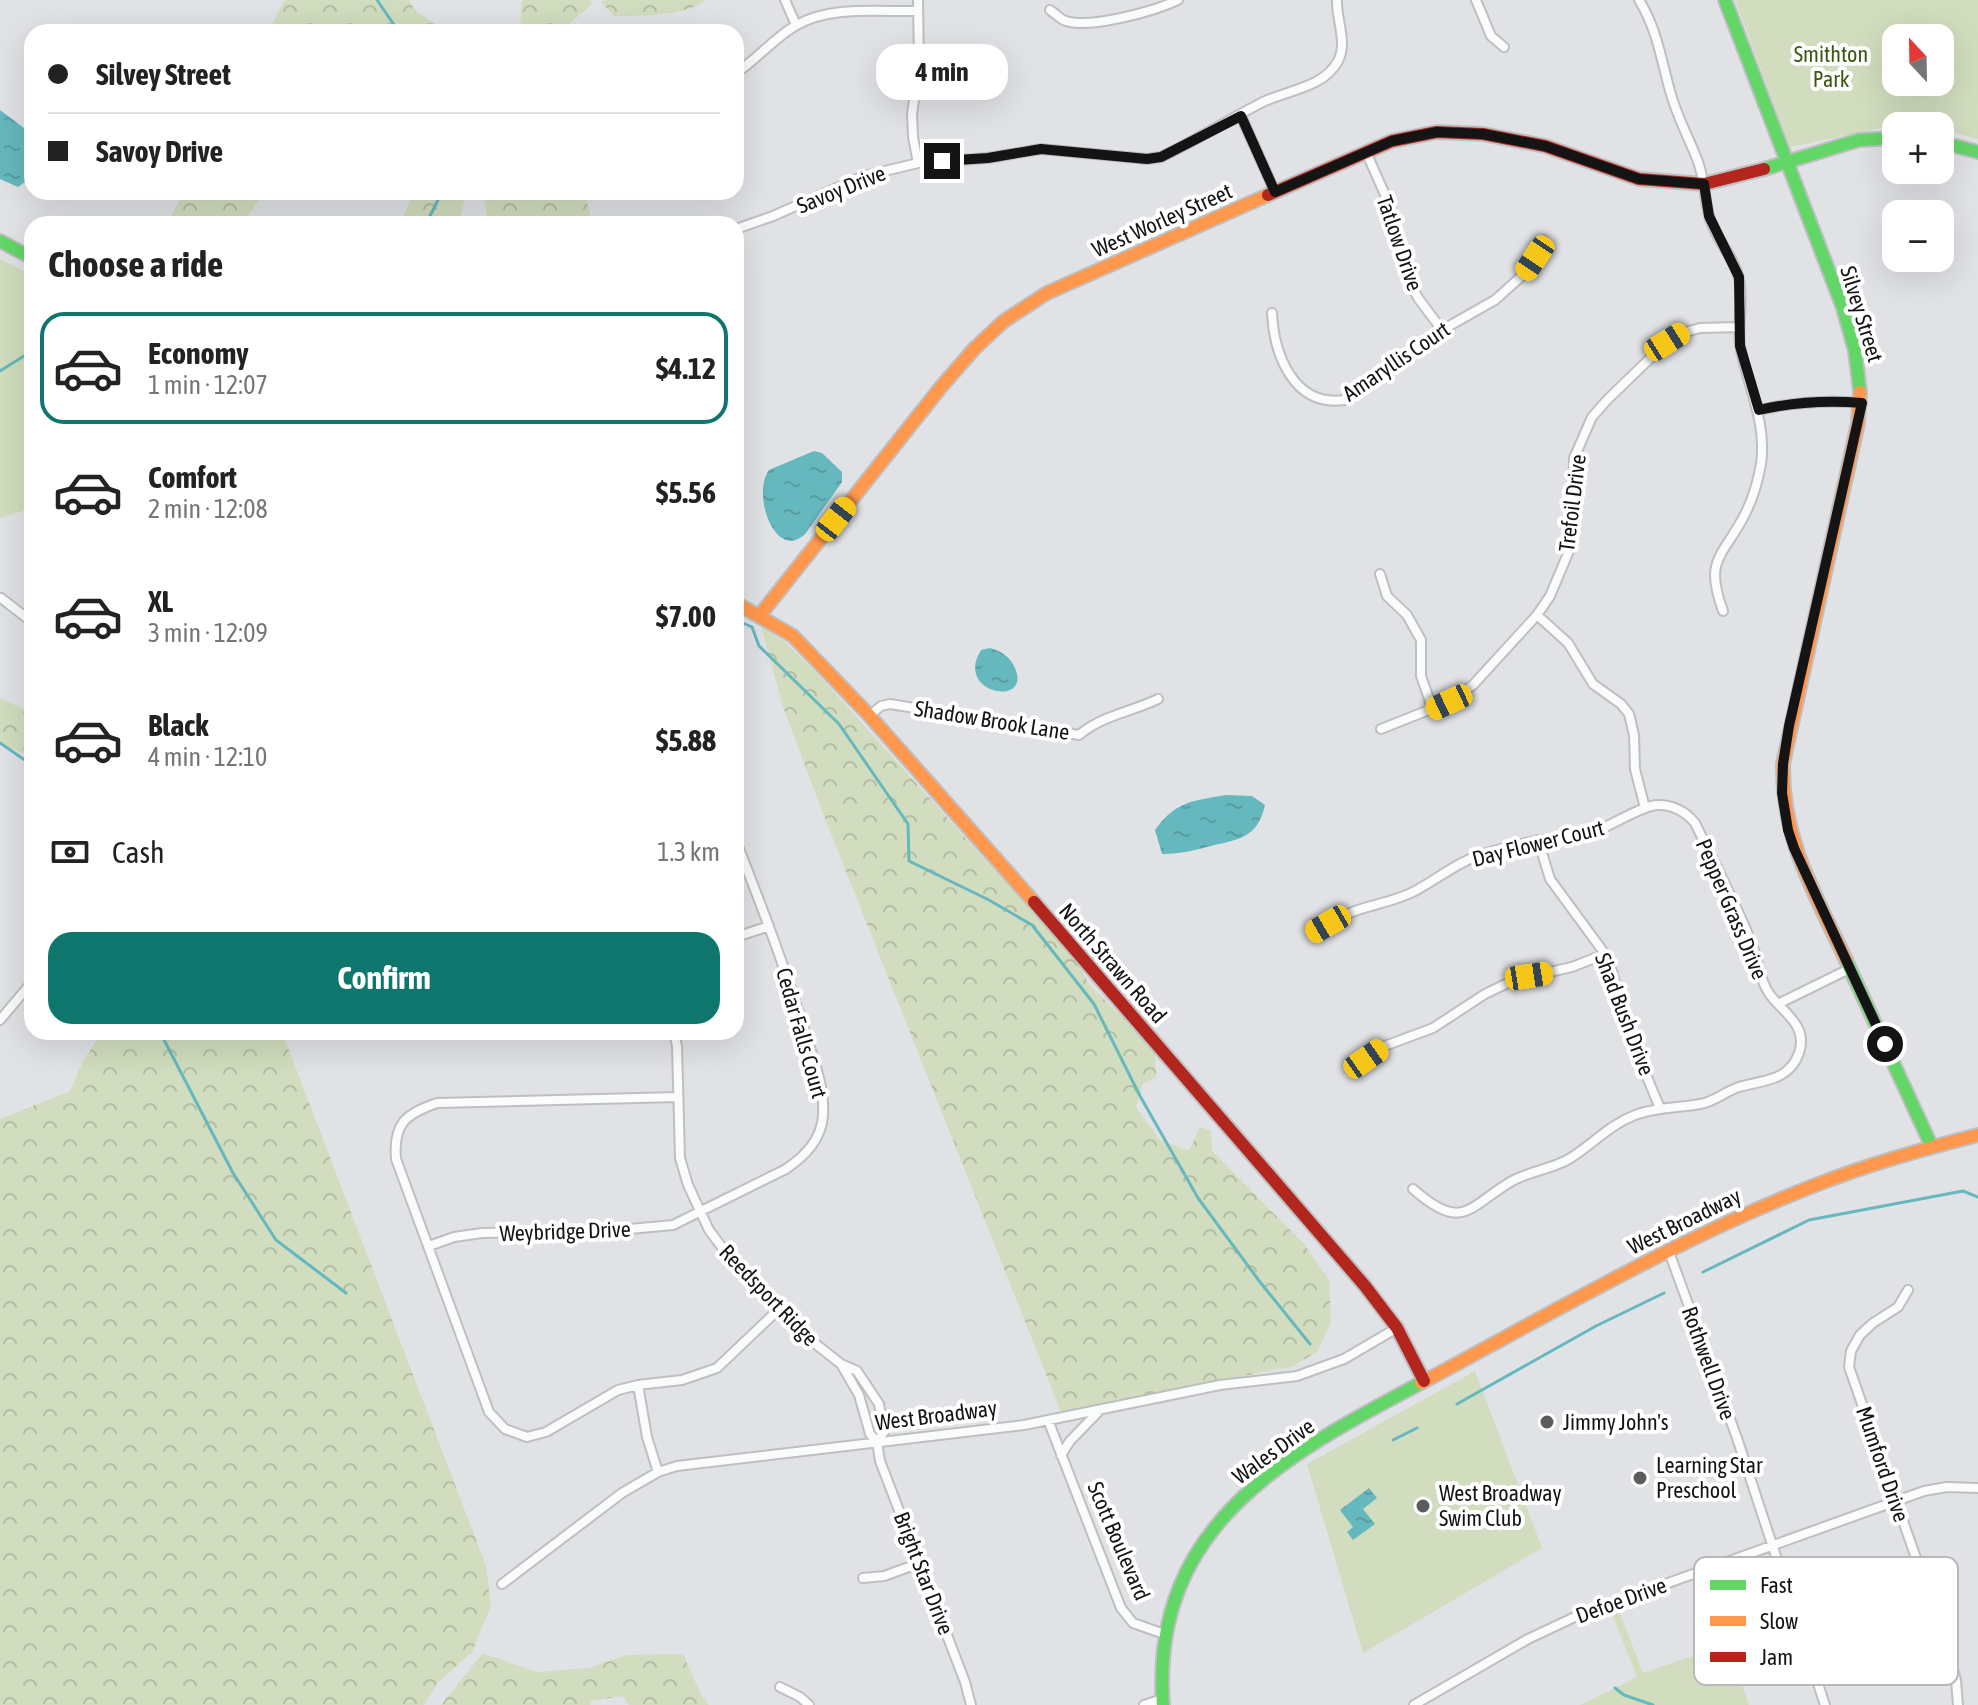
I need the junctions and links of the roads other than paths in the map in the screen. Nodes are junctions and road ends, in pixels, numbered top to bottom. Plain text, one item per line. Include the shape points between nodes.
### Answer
1 (785, 0) edge
2 (918, 0) edge
3 (1178, 0) edge
4 (1337, 0) edge
5 (1476, 0) edge
6 (1639, 0) edge
7 (1725, 0) edge
8 (1050, 10) dead end
9 (918, 11) junction
10 (796, 25) junction
11 (1504, 47) dead end
12 (744, 67) edge
13 (1241, 116) junction
14 (1882, 139) edge
15 (1954, 146) edge
16 (1366, 152) junction
17 (1978, 152) edge
18 (1786, 162) junction
19 (918, 163) junction
20 (1704, 184) junction
21 (1275, 192) junction
22 (744, 226) edge
23 (1543, 240) dead end
24 (0, 241) edge
25 (24, 254) edge
26 (1272, 313) dead end
27 (1738, 327) junction
28 (1442, 330) junction
29 (1862, 403) junction
30 (1759, 410) junction
31 (1380, 574) dead end
32 (1, 598) edge
33 (744, 607) edge
34 (1723, 611) dead end
35 (760, 615) junction
36 (1537, 615) junction
37 (24, 616) edge
38 (1158, 699) dead end
39 (1433, 710) junction
40 (869, 716) junction
41 (1381, 729) dead end
42 (1645, 808) junction
43 (1680, 810) joint
44 (1538, 840) junction
45 (744, 862) edge
46 (769, 926) junction
47 (1312, 933) dead end
48 (744, 934) edge
49 (1605, 954) junction
50 (1849, 969) junction
51 (24, 993) edge
52 (1778, 1004) junction
53 (0, 1020) edge
54 (676, 1040) edge
55 (1353, 1068) dead end
56 (678, 1097) junction
57 (1660, 1108) junction
58 (1978, 1135) edge
59 (1931, 1145) junction
60 (1413, 1189) dead end
61 (700, 1212) junction
62 (429, 1246) junction
63 (1668, 1249) junction
64 (1908, 1290) dead end
65 (779, 1309) junction
66 (1397, 1328) junction
67 (841, 1364) junction
68 (1424, 1381) junction
69 (638, 1385) junction
70 (1101, 1409) junction
71 (1048, 1420) junction
72 (877, 1442) junction
73 (1061, 1455) junction
74 (658, 1472) junction
75 (1978, 1488) edge
76 (1896, 1502) junction
77 (1773, 1545) junction
78 (1740, 1557) edge
79 (1777, 1557) edge
80 (1915, 1557) edge
81 (920, 1563) junction
82 (1694, 1574) edge
83 (863, 1578) dead end
84 (502, 1584) dead end
85 (1167, 1635) junction
86 (1818, 1685) edge
87 (1956, 1685) edge
88 (780, 1687) dead end
89 (1163, 1702) edge
90 (809, 1705) edge
91 (971, 1705) edge
92 (1144, 1705) edge
93 (1414, 1705) edge
94 (1825, 1705) edge
95 (1958, 1705) edge

1 - 10 street
2 - 9 street
3 - 8 street via 1142,14 1094,21 1066,21
4 - 13 street, Savoy Drive via 1341,58 1331,72
5 - 11 street via 1491,36
6 - 20 street via 1660,46 1670,91
7 - 18 street, Silvey Street
9 - 10 street via 834,14
9 - 19 street via 919,66 912,114
10 - 12 street
13 - 19 street, Savoy Drive via 1161,157 1041,149
13 - 21 street
14 - 18 street, West Worley Street via 1859,140
15 - 17 street
16 - 20 street, West Worley Street via 1437,132 1483,134 1545,146 1639,179
16 - 21 street, West Worley Street
16 - 28 street, Tatlow Drive via 1390,206 1408,279
18 - 20 street, West Worley Street
18 - 29 street, Silvey Street via 1855,342
19 - 22 street, Savoy Drive via 864,176
20 - 27 street via 1709,216 1739,277
21 - 35 street, West Worley Street via 1047,293 1004,321 941,387
23 - 28 street, Amaryllis Court via 1514,285
24 - 25 street
26 - 28 street, Amaryllis Court via 1273,331 1293,379 1302,391 1329,402 1358,392
27 - 30 street
27 - 36 street, Trefoil Drive via 1700,328 1667,342 1592,417 1574,458 1569,551
29 - 30 street via 1794,402
29 - 50 street, Silvey Street via 1789,726 1782,793 1794,848
30 - 34 street via 1761,465 1743,518 1715,568
31 - 39 street via 1387,596 1407,615 1421,640 1421,676
32 - 37 street
33 - 35 street, North Strawn Road
35 - 40 street, North Strawn Road via 793,636
36 - 39 street, Trefoil Drive via 1473,685
36 - 42 street via 1568,643 1593,684 1629,714
38 - 40 street, Shadow Brook Lane via 1110,715 1079,735 890,704
39 - 41 street, Trefoil Drive
40 - 66 street, North Strawn Road via 1072,945
42 - 43 street, Day Flower Court via 1656,804
42 - 44 street, Day Flower Court via 1591,833
43 - 52 street, Pepper Grass Drive via 1695,823 1750,940 1764,985
44 - 47 street, Day Flower Court via 1457,864 1415,891 1354,911
44 - 49 street, Shad Bush Drive via 1550,879
45 - 46 street, Cedar Falls Court
46 - 48 street
46 - 61 street, Cedar Falls Court via 819,1077 823,1118 802,1158
49 - 55 street via 1514,980 1433,1028 1382,1047
49 - 57 street, Shad Bush Drive via 1628,1032
50 - 52 street
50 - 59 street, Silvey Street
51 - 53 street
52 - 57 street, Pepper Grass Drive via 1798,1029 1799,1051 1785,1072 1704,1104
54 - 56 street, Reedsport Ridge
56 - 61 street, Reedsport Ridge via 680,1158
56 - 62 street via 437,1103 408,1116 399,1127 396,1159
57 - 60 street via 1609,1128 1566,1161 1514,1180 1475,1209 1439,1209
58 - 59 street, West Broadway
59 - 63 street, West Broadway via 1772,1202
61 - 62 street, Weybridge Drive via 653,1228 482,1233
61 - 65 street, Reedsport Ridge via 724,1253
62 - 69 street via 489,1412 505,1429 527,1437 546,1432 618,1390
63 - 68 street, West Broadway
63 - 77 street, Rothwell Drive
64 - 76 street, Mumford Drive via 1898,1307 1860,1335 1849,1367
65 - 67 street, Reedsport Ridge
65 - 69 street via 717,1368 682,1380
66 - 68 street, North Strawn Road
66 - 70 street, West Broadway via 1344,1359 1297,1376
67 - 72 street, Reedsport Ridge
67 - 72 street, Reedsport Ridge via 857,1371 879,1404 884,1432
68 - 85 street, Wales Drive via 1311,1444 1239,1498 1188,1569
69 - 74 street
70 - 71 street, West Broadway
70 - 73 street
71 - 72 street, West Broadway
71 - 73 street, Scott Boulevard
72 - 74 street, West Broadway
72 - 81 street, Bright Star Drive
73 - 85 street, Scott Boulevard via 1121,1608 1133,1623
74 - 84 street, West Broadway
75 - 76 street, Defoe Drive via 1947,1487
76 - 77 street, Defoe Drive
76 - 80 street, Mumford Drive
77 - 78 street, Defoe Drive
77 - 79 street, Rothwell Drive
81 - 83 street
81 - 91 street, Bright Star Drive
82 - 93 street, Defoe Drive via 1579,1615
85 - 89 street
86 - 94 street, Rothwell Drive
87 - 95 street, Mumford Drive
88 - 90 street
89 - 92 street

